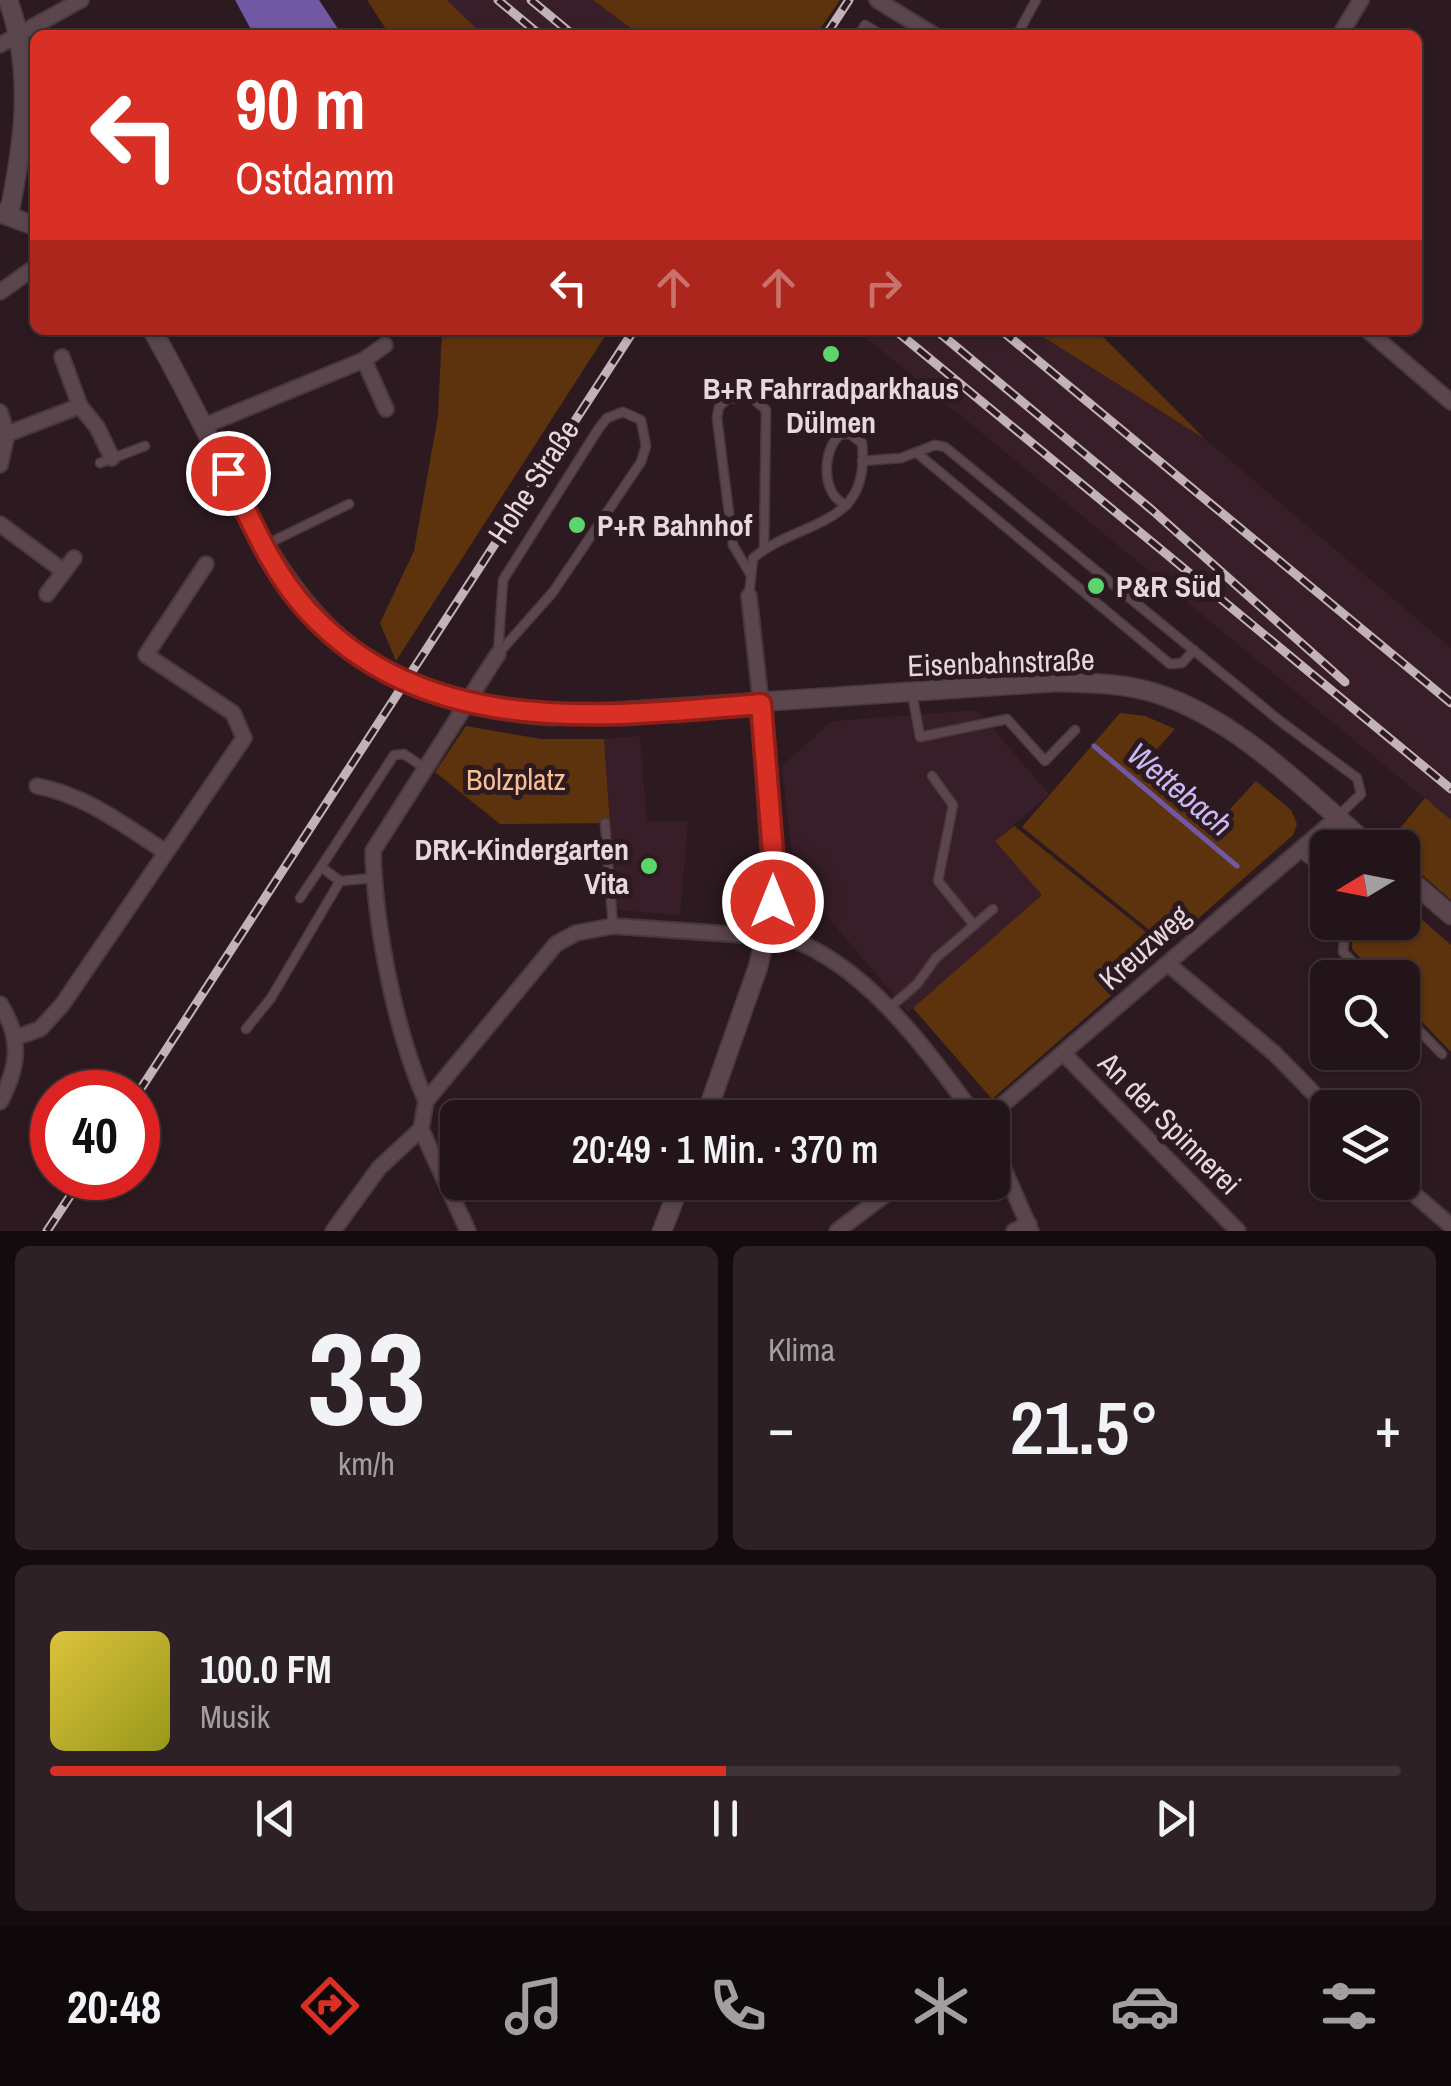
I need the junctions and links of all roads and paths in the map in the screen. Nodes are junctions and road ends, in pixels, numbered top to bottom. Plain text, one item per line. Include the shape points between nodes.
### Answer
1 (8, 0) edge
2 (81, 0) edge
3 (878, 0) edge
4 (1036, 0) edge
5 (1360, 0) edge
6 (926, 30) edge
7 (1020, 30) edge
8 (1343, 30) edge
9 (18, 32) junction
10 (0, 45) edge
11 (4, 213) edge
12 (30, 224) edge
13 (30, 271) edge
14 (0, 292) edge
15 (155, 335) edge
16 (1373, 335) edge
17 (386, 346) dead end
18 (62, 357) dead end
19 (364, 360) junction
20 (1451, 402) edge
21 (80, 406) junction
22 (386, 410) dead end
23 (0, 412) edge
24 (206, 425) junction
25 (7, 434) junction
26 (145, 446) dead end
27 (917, 452) junction
28 (106, 460) joint
29 (862, 461) junction
30 (0, 465) edge
31 (350, 504) dead end
32 (847, 505) junction
33 (0, 524) edge
34 (263, 546) junction
35 (764, 550) junction
36 (74, 558) dead end
37 (206, 564) dead end
38 (62, 570) junction
39 (749, 572) junction
40 (47, 594) dead end
41 (749, 596) joint
42 (1194, 650) junction
43 (498, 654) junction
44 (912, 692) junction
45 (761, 704) junction
46 (1074, 730) dead end
47 (426, 769) junction
48 (932, 776) dead end
49 (37, 786) dead end
50 (1337, 818) junction
51 (605, 823) dead end
52 (1351, 830) edge
53 (1298, 850) junction
54 (164, 851) junction
55 (1310, 860) edge
56 (321, 867) junction
57 (374, 878) junction
58 (340, 881) junction
59 (1420, 889) edge
60 (300, 898) dead end
61 (993, 909) dead end
62 (1451, 915) edge
63 (613, 926) junction
64 (974, 926) junction
65 (766, 937) junction
66 (1168, 964) junction
67 (0, 1004) edge
68 (887, 1010) junction
69 (246, 1028) dead end
70 (1420, 1031) edge
71 (17, 1037) junction
72 (1063, 1054) junction
73 (1442, 1054) dead end
74 (1311, 1090) edge
75 (710, 1100) edge
76 (962, 1100) edge
77 (1008, 1100) edge
78 (426, 1101) junction
79 (0, 1102) edge
80 (422, 1129) junction
81 (1010, 1182) edge
82 (1420, 1199) edge
83 (673, 1200) edge
84 (878, 1200) edge
85 (1451, 1226) edge
86 (1030, 1227) edge
87 (333, 1231) edge
88 (468, 1231) edge
89 (662, 1231) edge
90 (837, 1231) edge
91 (1014, 1231) edge
92 (1238, 1231) edge

1 - 9 street
2 - 9 street
3 - 6 street
4 - 7 lane
5 - 8 street
9 - 10 street
9 - 11 street via 26,102
11 - 12 street
13 - 14 street
15 - 24 street, Eisenbahnstraße
16 - 20 street
17 - 19 street
18 - 21 street
19 - 22 street
19 - 24 street
21 - 25 street
21 - 28 street via 97,427
23 - 25 street
24 - 34 street, Eisenbahnstraße
25 - 30 street
26 - 28 lane
27 - 29 lane
27 - 42 lane via 945,446
27 - 42 lane via 1170,664
29 - 32 lane via 858,491
29 - 32 lane via 856,436 834,439 827,490
31 - 34 lane
32 - 35 lane
33 - 38 street
34 - 45 street, Eisenbahnstraße via 308,612 350,648 398,678 455,700 551,716
35 - 39 lane
35 - 39 lane via 766,410 750,396 738,396 719,407 717,418 733,545
36 - 38 street
37 - 54 street via 146,655 233,713 244,738
38 - 40 street
39 - 41 lane
41 - 45 street
42 - 50 lane via 1356,778 1361,794
43 - 43 lane, Hohe Straße via 553,592 636,472 646,446 641,420 633,415 607,418 512,562 498,600
43 - 47 street, Hohe Straße, bridge
44 - 45 street, Eisenbahnstraße
44 - 46 lane via 920,737 1007,719 1045,761
44 - 50 street, Eisenbahnstraße via 1056,682 1151,692 1244,742
45 - 65 street via 774,865
47 - 56 lane via 394,755
47 - 57 street, Hohe Straße via 374,851
48 - 64 lane via 954,805 938,881
49 - 54 street via 62,790
50 - 52 street, Eisenbahnstraße
50 - 53 street, Kreuzweg
51 - 63 lane
53 - 55 lane
53 - 66 street, Kreuzweg
54 - 71 street via 62,1005 40,1030
56 - 58 lane
56 - 60 lane
57 - 58 lane
57 - 78 street, Hohe Straße via 412,1070
58 - 69 lane via 272,998
59 - 62 street
61 - 64 lane
63 - 65 street
63 - 78 street via 556,944
64 - 68 lane
65 - 68 street via 788,938 838,961
65 - 75 street
66 - 72 street, Kreuzweg
66 - 74 street
67 - 71 street
68 - 76 street
70 - 73 lane
71 - 79 street
72 - 77 street, Kreuzweg
72 - 92 street, An der Spinnerei
78 - 80 street
80 - 87 street via 378,1168
80 - 88 street
81 - 86 street
82 - 85 street
83 - 89 street
84 - 90 street
86 - 91 street

